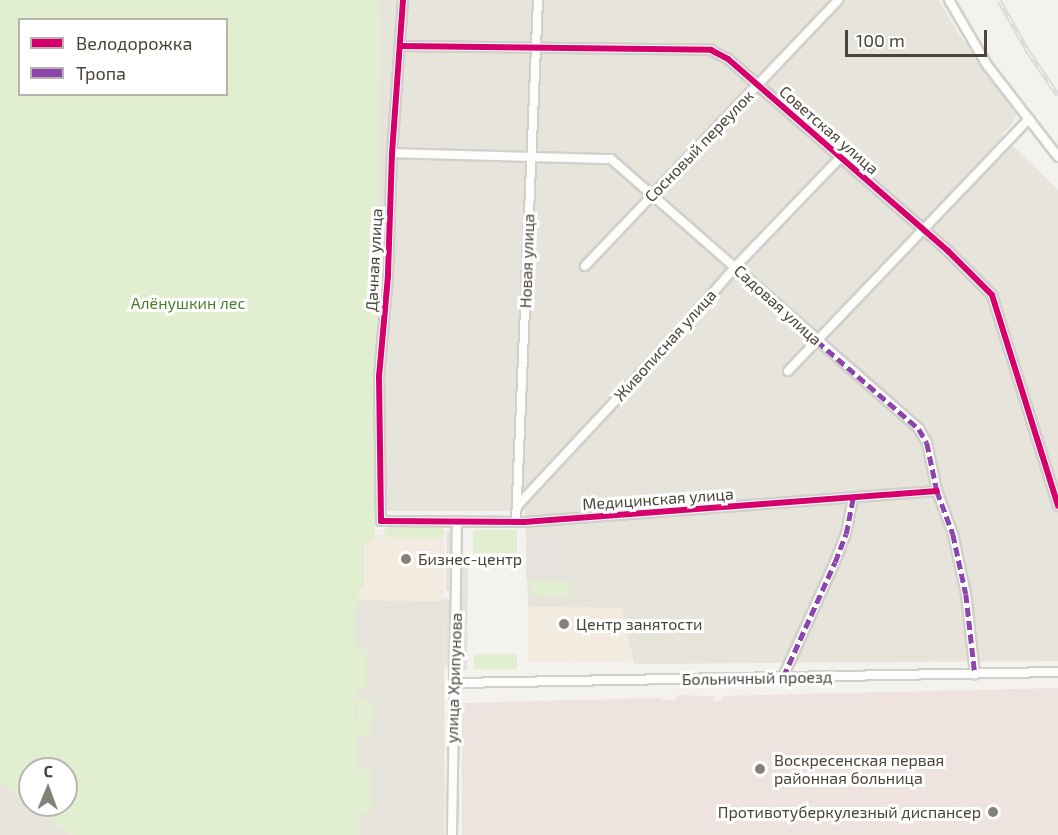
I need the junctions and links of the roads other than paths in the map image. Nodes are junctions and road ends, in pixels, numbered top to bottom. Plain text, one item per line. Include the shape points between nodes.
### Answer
1 (403, 0) edge
2 (538, 0) edge
3 (838, 0) edge
4 (949, 0) edge
5 (401, 46) junction
6 (536, 47) junction
7 (758, 85) junction
8 (1029, 119) junction
9 (392, 153) junction
10 (531, 156) junction
11 (1058, 157) edge
12 (840, 158) junction
13 (653, 194) junction
14 (923, 229) junction
15 (585, 266) dead end
16 (736, 266) junction
17 (817, 341) junction
18 (788, 371) dead end
19 (937, 491) junction
20 (853, 499) junction
21 (517, 506) junction
22 (1058, 506) edge
23 (381, 521) joint
24 (457, 522) junction
25 (516, 522) junction
26 (1058, 672) edge
27 (975, 674) junction
28 (783, 677) junction
29 (456, 683) junction
30 (452, 835) edge

1 - 5 street, Дачная улица
2 - 6 street, Новая улица
3 - 7 street, Сосновый переулок
4 - 8 street via 987,65
5 - 6 street, Советская улица
5 - 9 street, Дачная улица
6 - 7 street, Советская улица via 711,50
6 - 10 street, Новая улица
7 - 12 street, Советская улица
7 - 13 street, Сосновый переулок
8 - 11 street
8 - 14 street
9 - 10 street, Садовая улица
9 - 23 street, Дачная улица via 388,276 379,376
10 - 13 street, Садовая улица via 611,159
10 - 21 street, Новая улица
12 - 14 street, Советская улица
12 - 16 street, Живописная улица
13 - 15 street, Сосновый переулок
13 - 16 street, Садовая улица
14 - 17 street
14 - 22 street, Советская улица via 992,295
16 - 17 street, Садовая улица
16 - 21 street, Живописная улица
17 - 18 street
17 - 19 street, Садовая улица via 919,429 932,457
19 - 20 street, Медицинская улица
19 - 27 street, Садовая улица via 966,594
20 - 25 street, Медицинская улица
20 - 28 street via 836,562
21 - 25 street, Новая улица
23 - 24 street, Медицинская улица
24 - 25 street, Медицинская улица
24 - 29 street, улица Хрипунова
26 - 27 street, Больничный проезд
27 - 28 street, Больничный проезд
28 - 29 street, Больничный проезд
29 - 30 street, улица Хрипунова via 452,686

